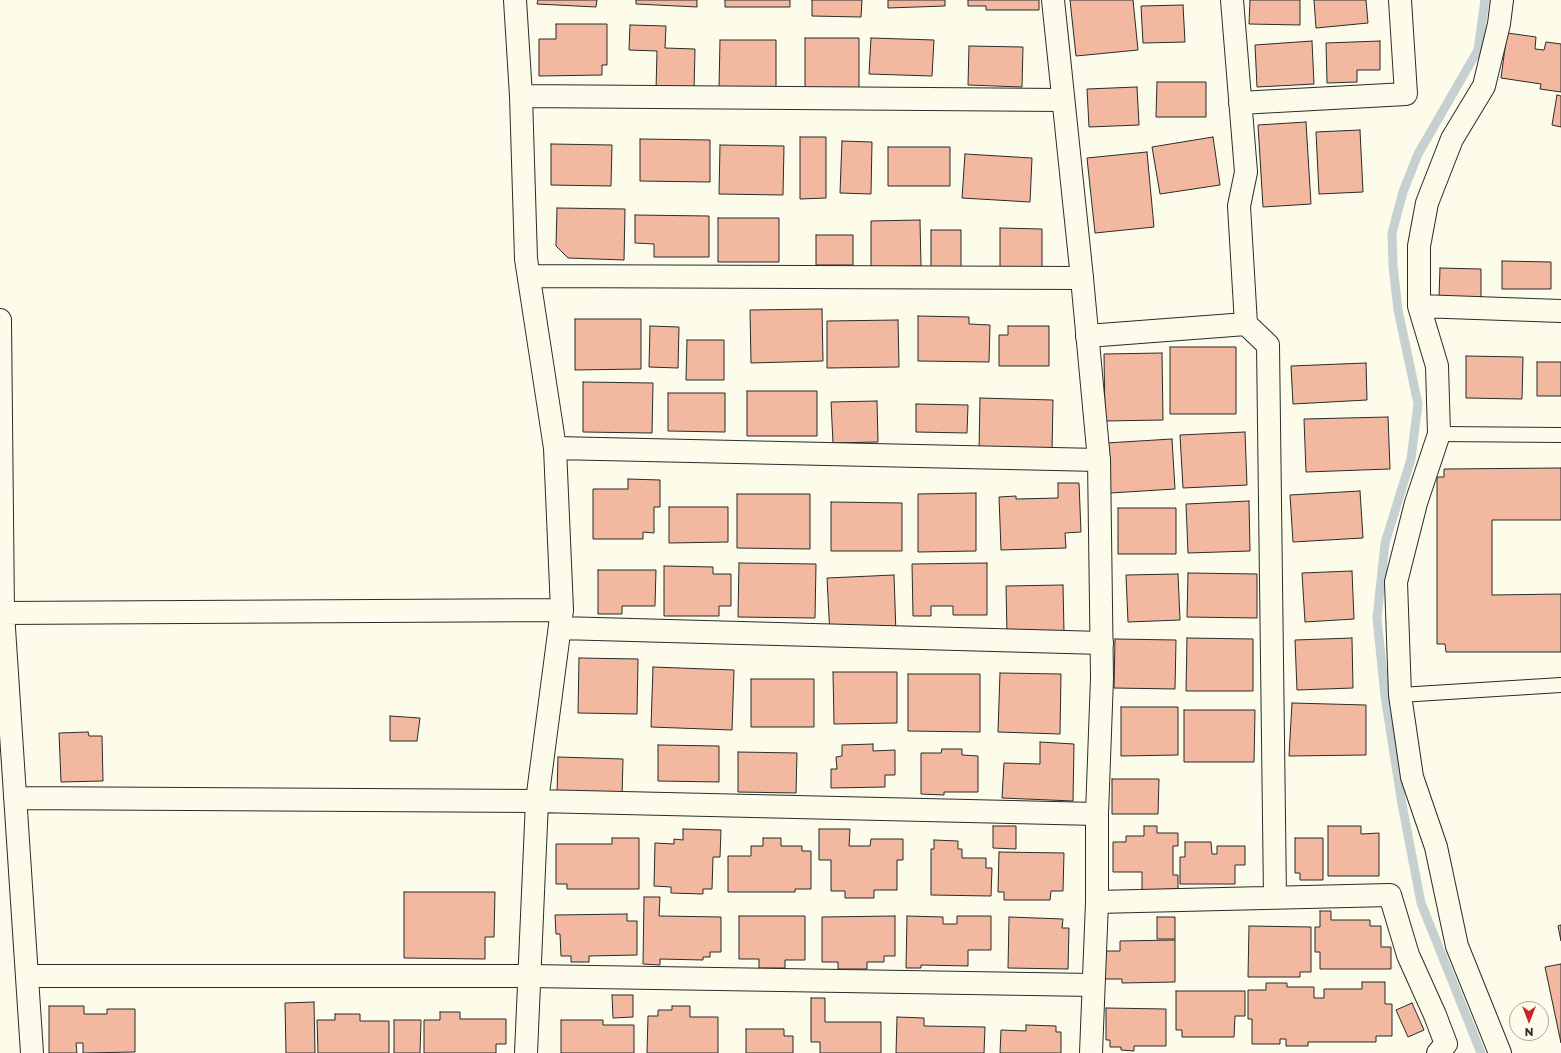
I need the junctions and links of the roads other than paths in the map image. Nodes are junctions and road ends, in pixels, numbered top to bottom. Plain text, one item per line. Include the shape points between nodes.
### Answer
1 (515, 0) edge
2 (1053, 0) edge
3 (1232, 0) edge
4 (1400, 0) edge
5 (1502, 0) edge
6 (521, 96) junction
7 (1062, 100) junction
8 (1240, 103) junction
9 (529, 276) junction
10 (1082, 278) junction
11 (1419, 306) junction
12 (1561, 311) edge
13 (0, 320) edge
14 (1246, 324) junction
15 (1087, 336) junction
16 (1439, 434) junction
17 (1561, 435) edge
18 (555, 448) junction
19 (1099, 460) junction
20 (1, 613) edge
21 (561, 619) junction
22 (1102, 643) junction
23 (1561, 685) edge
24 (1400, 695) junction
25 (15, 798) junction
26 (537, 801) junction
27 (1098, 814) junction
28 (1275, 897) junction
29 (1097, 902) junction
30 (27, 976) junction
31 (530, 976) junction
32 (1093, 985) junction
33 (32, 1053) edge
34 (526, 1053) edge
35 (1091, 1053) edge
36 (1438, 1053) edge
37 (1500, 1053) edge

1 - 6 street
2 - 7 street
3 - 8 street
4 - 8 street via 1406,94
5 - 11 street via 1484,86 1452,139 1427,203 1419,246
6 - 7 street
6 - 9 street via 526,259
7 - 10 street
8 - 14 street via 1246,172 1239,206
9 - 10 street
9 - 18 street
10 - 15 street
11 - 12 street
11 - 16 street via 1438,366
13 - 20 street
14 - 15 street
14 - 28 street via 1268,345
15 - 19 street
16 - 17 lane
16 - 24 street via 1416,503 1396,582
18 - 19 street
18 - 21 street
19 - 22 street
20 - 21 street
20 - 25 street
21 - 22 street
21 - 26 street
22 - 27 street
23 - 24 lane
24 - 37 street via 1412,777 1436,847 1457,946
25 - 26 street
25 - 30 street
26 - 27 street
26 - 31 street
27 - 29 street
28 - 29 street
28 - 36 street via 1390,895 1408,955 1446,1044
29 - 32 street
30 - 31 street
30 - 33 street
31 - 32 street
31 - 34 street
32 - 35 street

